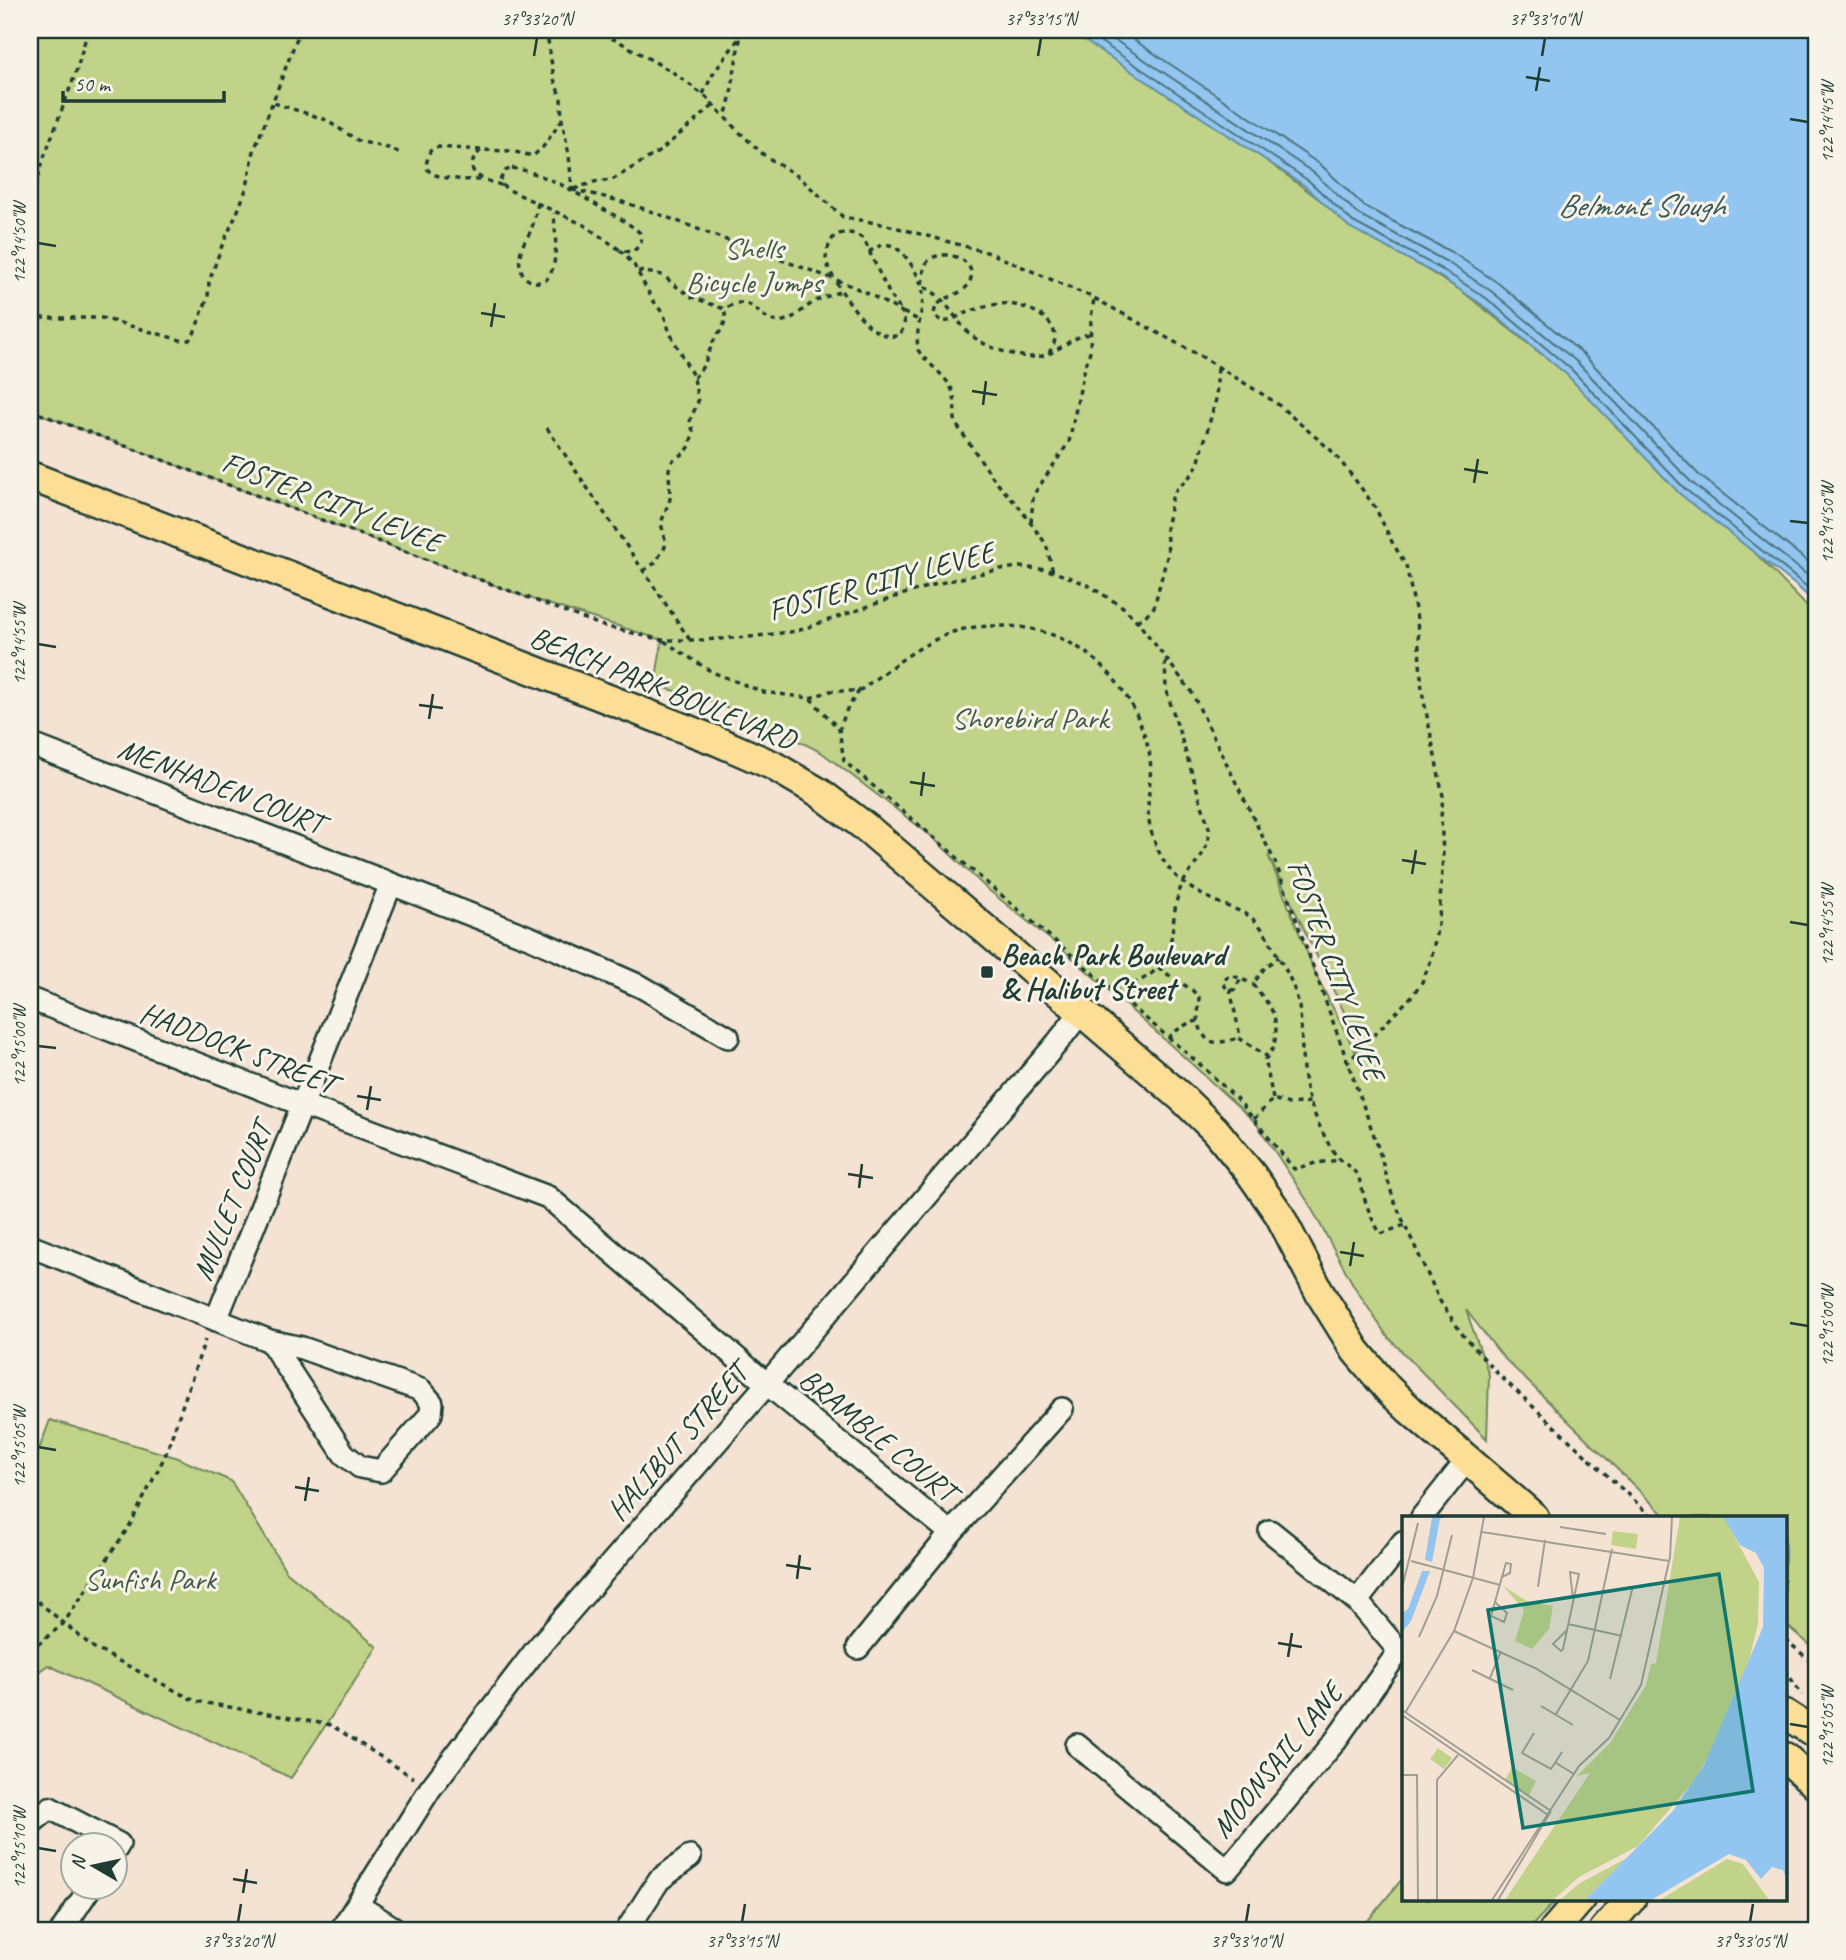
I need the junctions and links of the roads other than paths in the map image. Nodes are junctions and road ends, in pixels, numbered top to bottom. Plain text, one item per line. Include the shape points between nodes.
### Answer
1 (30, 476) edge
2 (30, 744) edge
3 (391, 884) junction
4 (30, 999) edge
5 (1081, 1012) junction
6 (728, 1038) dead end
7 (303, 1105) junction
8 (30, 1246) edge
9 (216, 1320) junction
10 (270, 1341) junction
11 (767, 1384) junction
12 (1062, 1409) dead end
13 (1467, 1460) junction
14 (1423, 1516) edge
15 (1533, 1516) edge
16 (1270, 1531) dead end
17 (951, 1533) junction
18 (1402, 1543) edge
19 (1357, 1601) junction
20 (858, 1647) dead end
21 (1786, 1716) edge
22 (1816, 1734) edge
23 (1077, 1745) dead end
24 (1786, 1758) edge
25 (1816, 1785) edge
26 (30, 1824) edge
27 (92, 1830) edge
28 (690, 1857) dead end
29 (82, 1900) edge
30 (1580, 1900) edge
31 (1631, 1900) edge
32 (357, 1905) junction
33 (62, 1930) edge
34 (341, 1930) edge
35 (397, 1930) edge
36 (627, 1930) edge
37 (1554, 1930) edge
38 (1604, 1930) edge

1 - 5 main road, BEACH PARK BOULEVARD via 772,765 868,829
2 - 3 street, MENHADEN COURT
3 - 6 street, MENHADEN COURT via 642,987
3 - 7 street
4 - 7 street, HADDOCK STREET
5 - 11 street, HALIBUT STREET
5 - 13 main road, BEACH PARK BOULEVARD via 1215,1130 1279,1214 1356,1351 1395,1396
7 - 9 street, MULLET COURT
7 - 11 street, HADDOCK STREET via 548,1197
8 - 9 street, MULLET COURT
9 - 10 street, MULLET COURT
10 - 10 street, MULLET COURT via 344,1454 360,1467 382,1471 431,1414 432,1404 421,1390
11 - 17 street, BRAMBLE COURT
11 - 32 street, HALIBUT STREET via 535,1651 430,1789
12 - 17 street, BRAMBLE COURT
13 - 14 street
13 - 15 main road, BEACH PARK BOULEVARD
16 - 19 street, MOONSAIL LANE
17 - 20 street, BRAMBLE COURT
18 - 19 street
19 - 23 street, MOONSAIL LANE via 1399,1651 1333,1744 1227,1870
21 - 22 main road
24 - 25 main road
26 - 27 street via 50,1808
28 - 36 street via 659,1880
29 - 33 street
30 - 37 main road
31 - 38 main road
32 - 34 street, HALIBUT STREET
32 - 35 street

